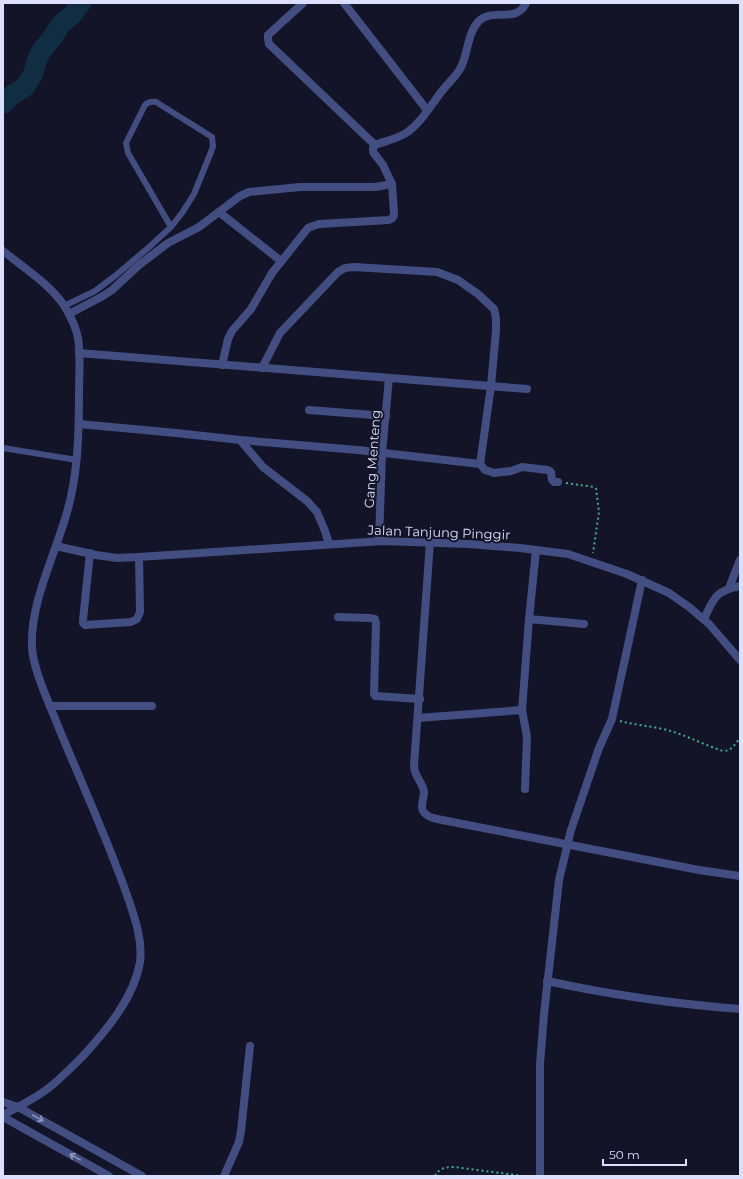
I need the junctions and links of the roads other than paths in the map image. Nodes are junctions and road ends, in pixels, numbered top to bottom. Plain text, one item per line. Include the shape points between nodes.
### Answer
1 (302, 3) edge
2 (344, 3) edge
3 (526, 3) edge
4 (427, 110) junction
5 (375, 145) junction
6 (392, 184) junction
7 (219, 212) junction
8 (171, 227) junction
9 (3, 251) edge
10 (280, 261) junction
11 (64, 306) junction
12 (69, 314) junction
13 (79, 353) junction
14 (222, 365) junction
15 (262, 368) junction
16 (389, 378) junction
17 (491, 386) junction
18 (527, 389) dead end
19 (309, 410) dead end
20 (386, 416) junction
21 (79, 424) junction
22 (240, 440) junction
23 (3, 448) edge
24 (382, 453) junction
25 (77, 460) junction
26 (480, 464) junction
27 (558, 482) road end
28 (379, 541) junction
29 (430, 542) junction
30 (329, 544) junction
31 (56, 546) junction
32 (536, 550) junction
33 (90, 553) junction
34 (139, 557) junction
35 (740, 560) edge
36 (642, 580) junction
37 (740, 586) edge
38 (729, 588) junction
39 (338, 618) dead end
40 (529, 618) junction
41 (704, 619) junction
42 (584, 624) dead end
43 (740, 660) edge
44 (420, 699) junction
45 (50, 706) junction
46 (152, 706) dead end
47 (522, 710) junction
48 (418, 718) junction
49 (525, 789) dead end
50 (567, 844) junction
51 (740, 876) edge
52 (547, 982) junction
53 (740, 1009) edge
54 (250, 1046) dead end
55 (3, 1102) edge
56 (18, 1107) junction
57 (3, 1116) edge
58 (109, 1176) edge
59 (142, 1176) edge
60 (224, 1176) edge
61 (540, 1176) edge

1 - 5 street via 268,35 269,44
2 - 4 street
3 - 4 street via 520,12 489,16 477,23 461,69
4 - 5 street via 406,133
5 - 6 street via 373,152
6 - 7 street via 375,188 300,187 249,192
6 - 10 street via 392,219 313,226 308,228
7 - 10 street
7 - 12 street via 200,227 168,244 139,265 112,290
8 - 8 lane via 126,149 126,143 145,105 152,101 213,140 212,152 194,194
8 - 11 lane via 110,280 95,291
9 - 11 street via 42,282
10 - 14 street via 251,309 232,330
11 - 12 street
12 - 13 street via 78,337
13 - 14 street
13 - 21 street
14 - 15 street
15 - 16 street
15 - 17 street via 280,333 329,281 345,268 437,272 458,280 494,309 496,331
16 - 17 street
16 - 20 street, Gang Menteng
17 - 18 street
17 - 26 street
19 - 20 street
20 - 24 street, Gang Menteng
21 - 22 street
21 - 25 street
22 - 24 street
22 - 30 street via 263,467 318,512
23 - 25 lane
24 - 26 street
24 - 28 street, Gang Menteng
25 - 31 street via 75,482 66,519
26 - 27 street via 485,470 494,473 522,467 548,470 551,472 552,480
28 - 29 street, Jalan Tanjung Pinggir
28 - 30 street, Jalan Tanjung Pinggir
29 - 32 street, Jalan Tanjung Pinggir
29 - 44 street
30 - 34 street, Jalan Tanjung Pinggir
31 - 33 street, Jalan Tanjung Pinggir
31 - 45 street via 37,608 32,649
32 - 36 street, Jalan Tanjung Pinggir via 568,554
32 - 40 street
33 - 34 street, Jalan Tanjung Pinggir via 118,558
33 - 34 street via 83,620 85,625 130,622 137,619 140,612
35 - 38 street
36 - 41 street, Jalan Tanjung Pinggir via 669,593
36 - 50 street via 612,719 599,748
37 - 38 street
38 - 41 street via 714,598
39 - 44 street via 375,619 375,696
40 - 42 street
40 - 47 street
41 - 43 street, Jalan Tanjung Pinggir
44 - 48 street
45 - 46 street
45 - 56 street via 117,866 141,947 138,971 129,994 110,1025 65,1074 36,1098
47 - 48 street
47 - 49 street via 527,737
48 - 50 street via 414,772 424,792 424,812 437,819
50 - 51 street
50 - 52 street via 559,880
52 - 53 street via 596,992
52 - 61 street via 540,1064
54 - 60 street via 239,1142
55 - 56 street
56 - 57 street
56 -> 59 street
58 -> 57 street

